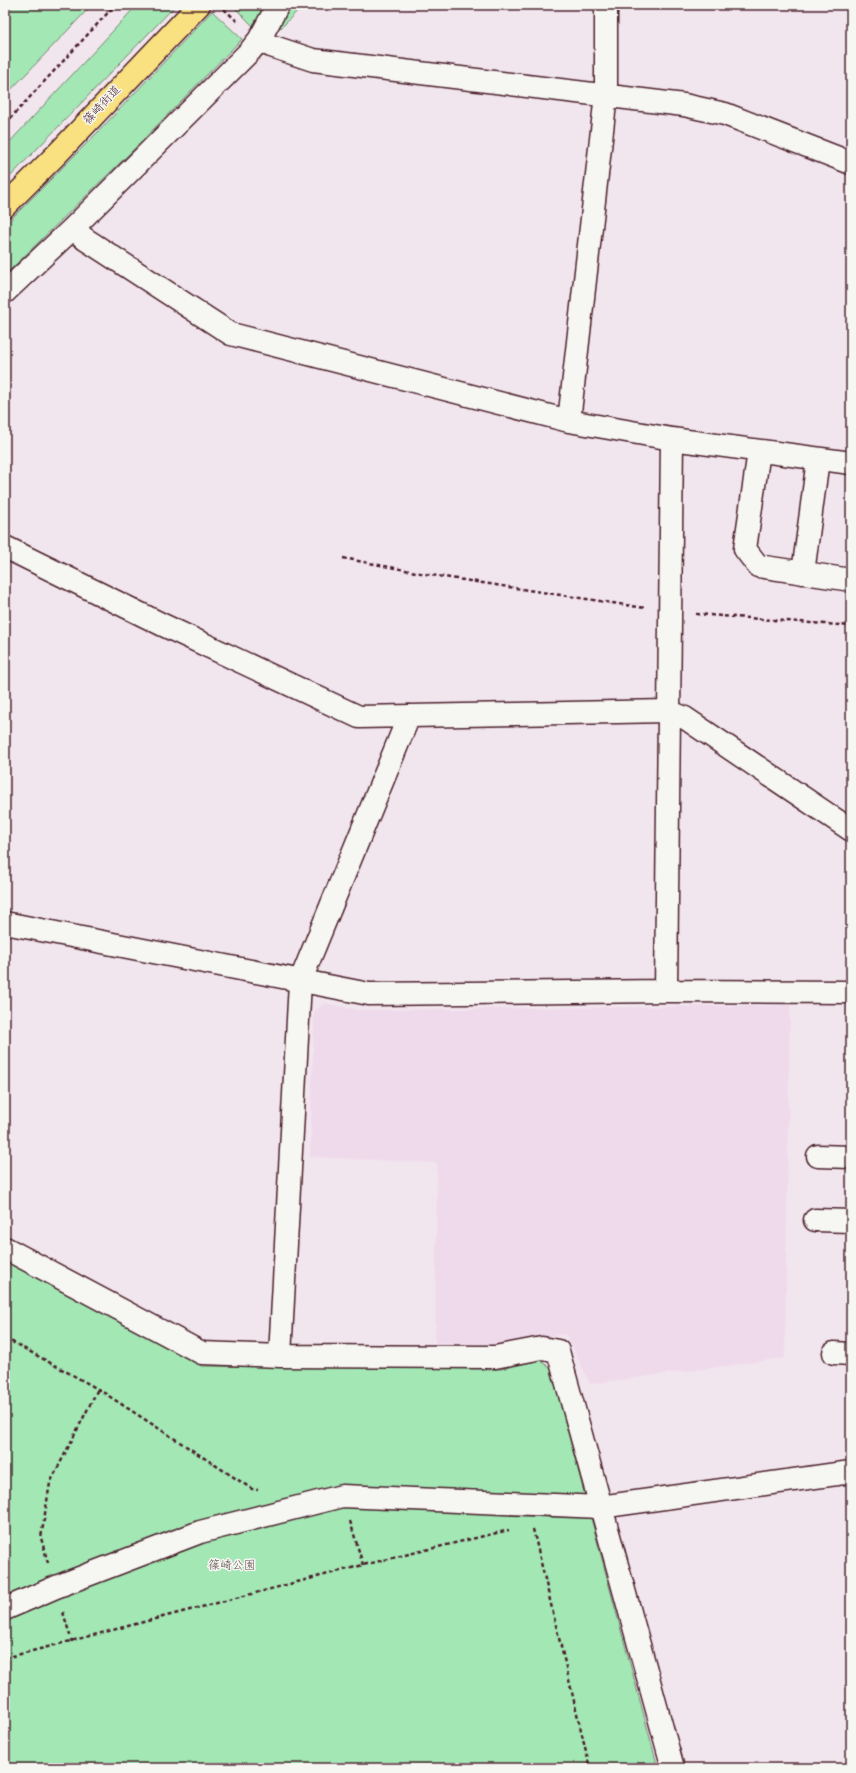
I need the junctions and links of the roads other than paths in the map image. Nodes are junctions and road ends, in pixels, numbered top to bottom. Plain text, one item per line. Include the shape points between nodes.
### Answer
1 (210, 5) edge
2 (278, 5) edge
3 (606, 5) edge
4 (259, 40) junction
5 (606, 95) junction
6 (851, 163) edge
7 (5, 206) edge
8 (73, 228) junction
9 (5, 292) edge
10 (569, 421) junction
11 (672, 439) junction
12 (759, 451) junction
13 (818, 459) junction
14 (851, 463) edge
15 (5, 547) edge
16 (804, 573) junction
17 (851, 580) edge
18 (668, 711) junction
19 (409, 716) junction
20 (851, 830) edge
21 (5, 923) edge
22 (300, 982) junction
23 (666, 991) junction
24 (851, 992) edge
25 (818, 1156) dead end
26 (851, 1157) edge
27 (815, 1220) dead end
28 (851, 1220) edge
29 (5, 1248) edge
30 (280, 1356) junction
31 (851, 1472) edge
32 (600, 1507) junction
33 (5, 1609) edge
34 (673, 1768) edge

1 - 7 main road, 篠崎街道
2 - 4 street
3 - 5 street
4 - 5 street via 313,60
4 - 8 street
5 - 6 street via 684,105 725,114
5 - 10 street
8 - 9 street
8 - 10 street via 85,239 231,334
10 - 11 street
11 - 12 street
11 - 18 street
12 - 13 street
12 - 16 street via 745,550 758,566
13 - 14 street
13 - 16 street
15 - 19 street via 359,717
16 - 17 street
18 - 19 street
18 - 20 street via 685,718
18 - 23 street
19 - 22 street
21 - 22 street
22 - 23 street via 369,994
22 - 30 street
23 - 24 street
25 - 26 street
27 - 28 street
29 - 30 street via 202,1353
30 - 32 street via 495,1357 542,1348 558,1351
31 - 32 street
32 - 33 street via 342,1496 200,1532
32 - 34 street

